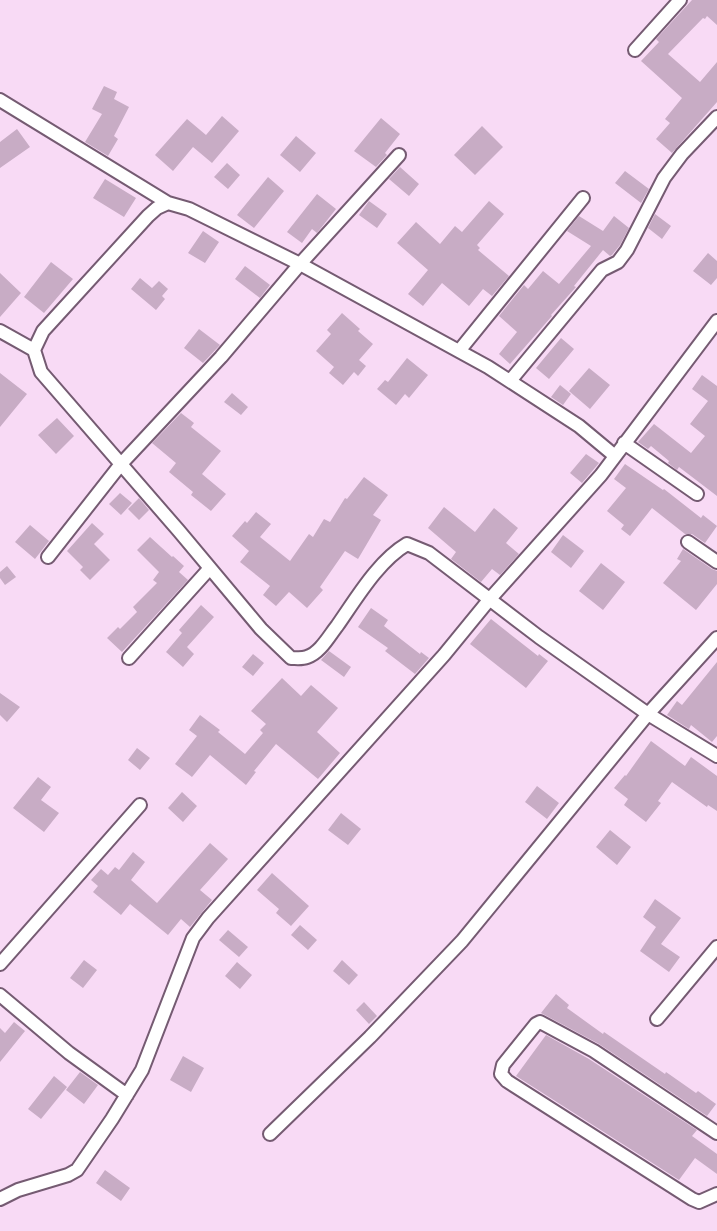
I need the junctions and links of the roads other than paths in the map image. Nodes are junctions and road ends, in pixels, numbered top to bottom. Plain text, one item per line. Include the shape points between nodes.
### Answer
1 (680, 0) edge
2 (635, 50) dead end
3 (0, 100) edge
4 (717, 117) edge
5 (399, 155) dead end
6 (583, 198) dead end
7 (168, 203) junction
8 (300, 264) junction
9 (717, 321) edge
10 (0, 331) edge
11 (34, 350) junction
12 (459, 351) junction
13 (510, 382) junction
14 (624, 443) junction
15 (615, 456) junction
16 (121, 464) junction
17 (697, 494) dead end
18 (688, 542) dead end
19 (48, 557) dead end
20 (717, 562) edge
21 (210, 568) junction
22 (489, 600) junction
23 (717, 638) edge
24 (129, 658) dead end
25 (648, 714) junction
26 (717, 756) edge
27 (140, 805) dead end
28 (717, 947) edge
29 (0, 964) edge
30 (0, 995) edge
31 (657, 1018) dead end
32 (127, 1095) junction
33 (717, 1133) edge
34 (270, 1134) dead end
35 (717, 1194) edge
36 (0, 1199) edge

1 - 2 street
3 - 7 street
4 - 13 street via 664,177 618,262 602,270
5 - 8 street
6 - 12 street
7 - 8 street
7 - 11 street via 148,216 43,331
8 - 12 street
8 - 16 street
9 - 14 street
10 - 11 street
11 - 16 street via 41,372
12 - 13 street
13 - 15 street via 579,426
14 - 15 street
14 - 17 street
15 - 22 street
16 - 19 street
16 - 21 street
18 - 20 street
21 - 22 street via 291,658 314,653 375,574 407,544 429,553
21 - 24 street
22 - 25 street
22 - 32 street via 193,938 142,1070
23 - 25 street
25 - 26 street
25 - 34 street via 462,942
27 - 29 street
28 - 31 street
30 - 32 street
32 - 36 street via 77,1170
33 - 35 street via 594,1051 540,1022 503,1065 501,1074 507,1081 692,1199 699,1202

